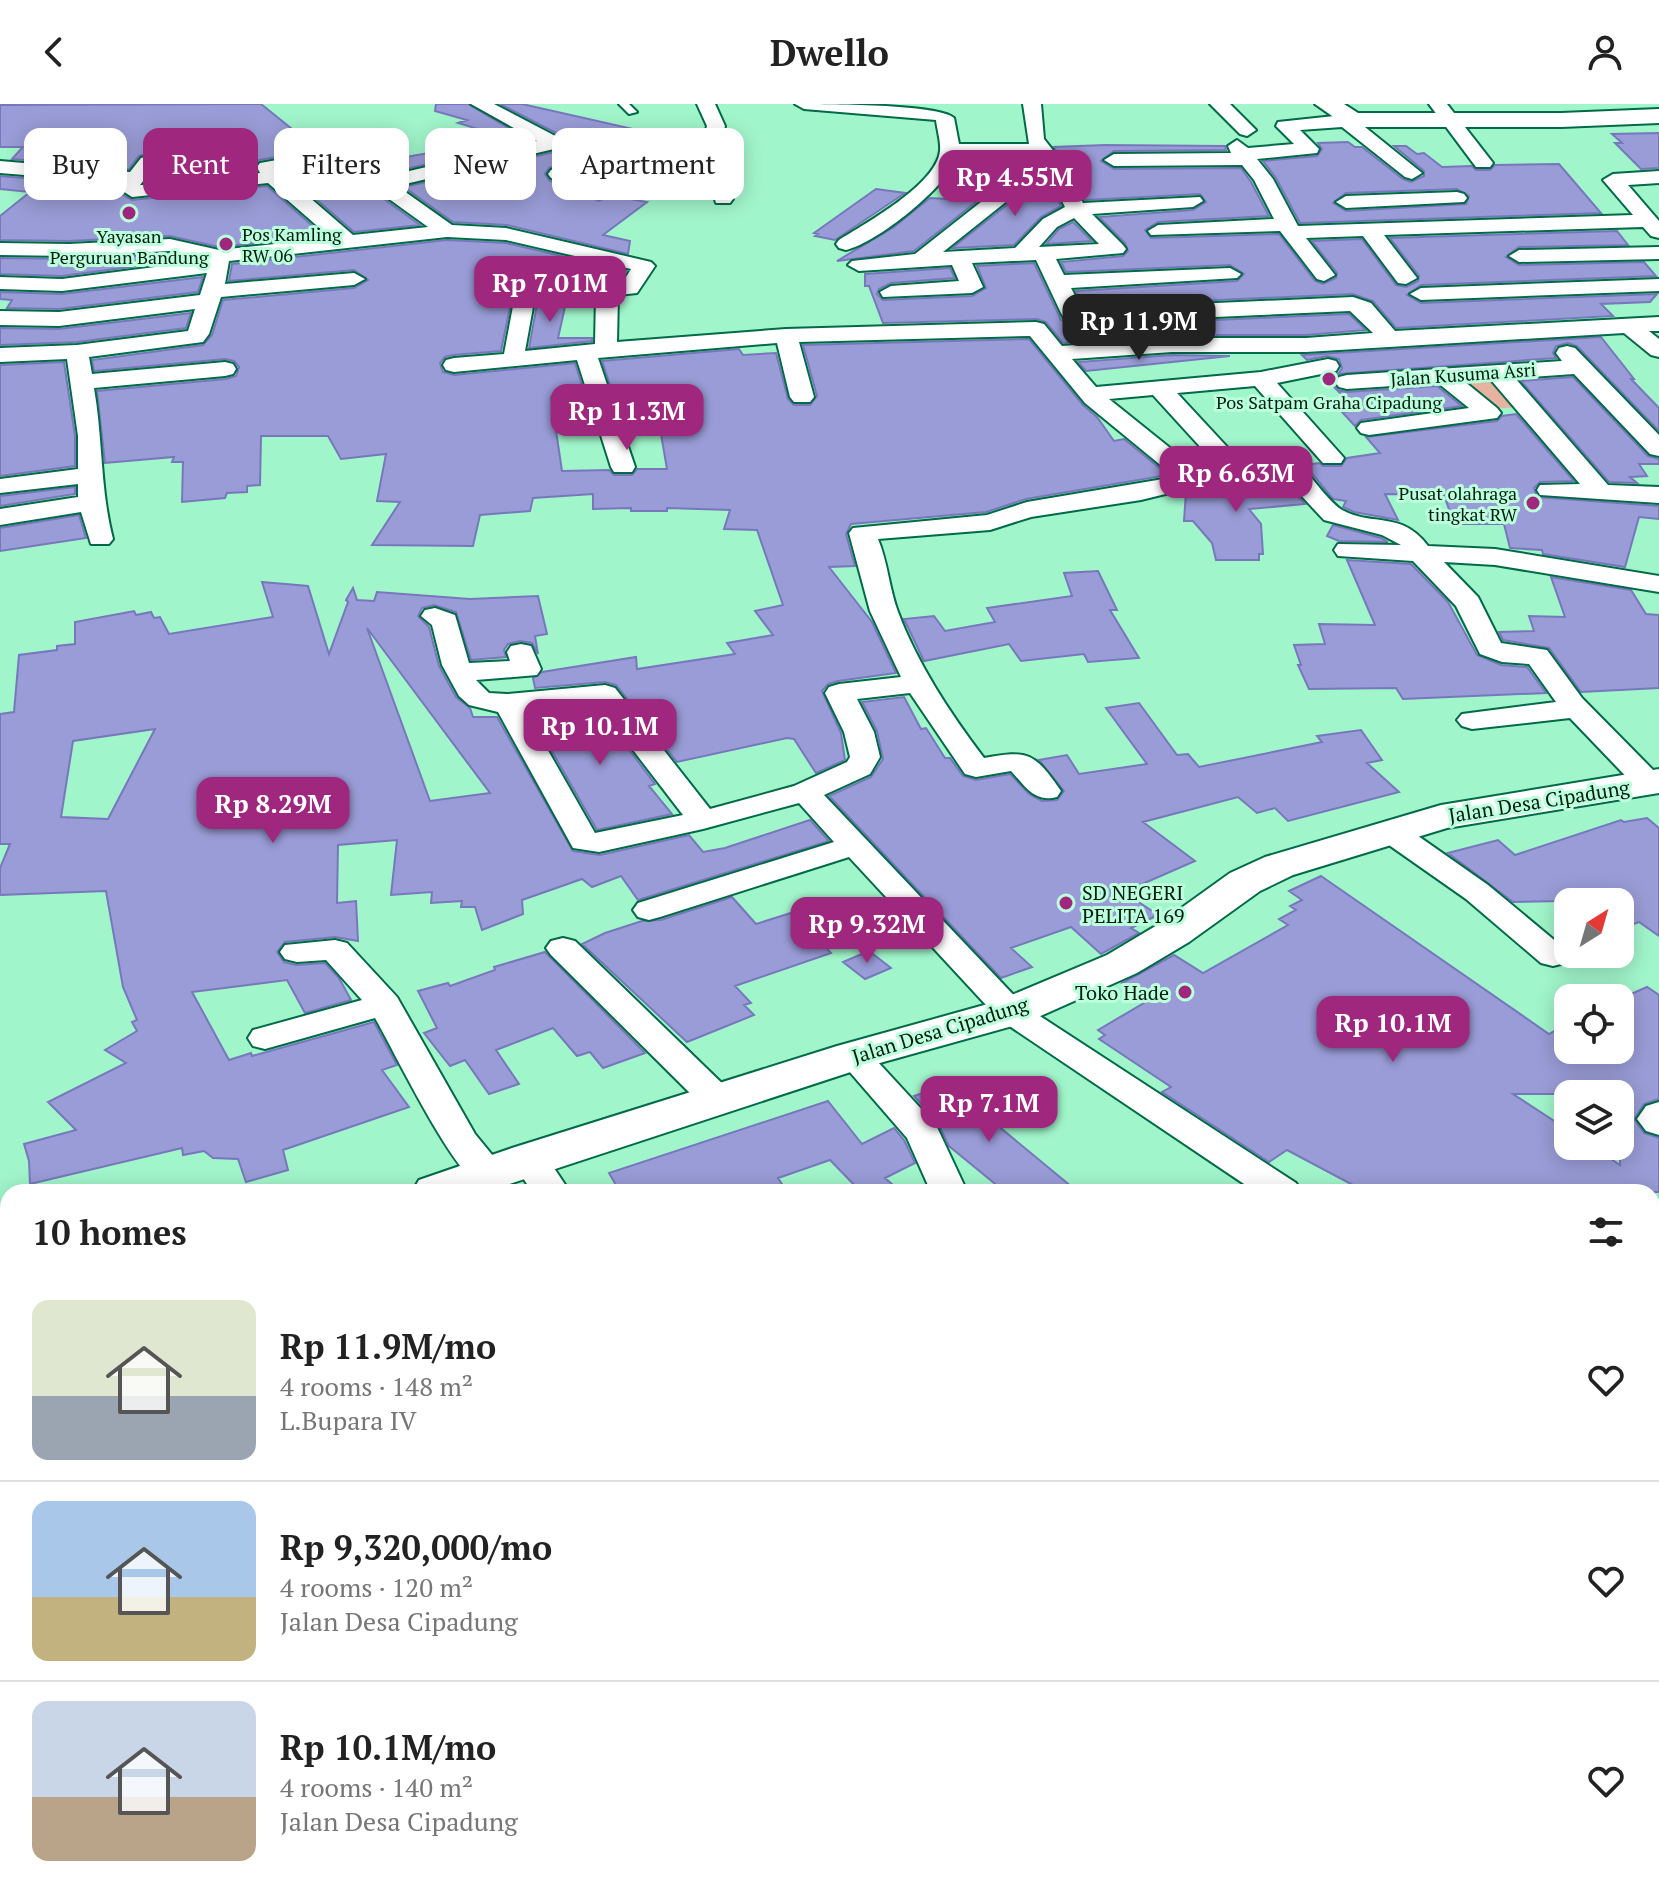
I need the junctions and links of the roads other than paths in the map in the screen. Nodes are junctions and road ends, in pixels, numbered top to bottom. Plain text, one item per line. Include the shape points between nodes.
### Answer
1 (480, 104) edge
2 (706, 104) edge
3 (804, 104) edge
4 (1032, 104) edge
5 (1219, 104) edge
6 (1444, 112) edge
7 (1342, 115) edge
8 (1659, 116) edge
9 (716, 128) edge
10 (552, 142) edge
11 (552, 143) edge
12 (1242, 147) junction
13 (950, 150) junction
14 (1045, 154) junction
15 (1114, 160) dead end
16 (1483, 163) dead end
17 (274, 165) edge
18 (264, 166) junction
19 (0, 167) edge
20 (1412, 173) dead end
21 (1177, 174) junction
22 (409, 177) edge
23 (1659, 177) edge
24 (918, 193) junction
25 (940, 196) dead end
26 (1457, 198) dead end
27 (406, 200) edge
28 (963, 200) dead end
29 (989, 204) junction
30 (1076, 209) junction
31 (1654, 227) edge
32 (1210, 228) junction
33 (1288, 228) junction
34 (1364, 228) junction
35 (69, 231) dead end
36 (447, 231) junction
37 (345, 239) junction
38 (846, 244) dead end
39 (1130, 248) junction
40 (0, 249) edge
41 (46, 250) junction
42 (1659, 253) edge
43 (1032, 254) junction
44 (1519, 256) dead end
45 (960, 259) junction
46 (219, 260) junction
47 (921, 260) junction
48 (859, 265) dead end
49 (1230, 274) dead end
50 (1324, 275) dead end
51 (354, 279) dead end
52 (1057, 282) junction
53 (7, 284) edge
54 (1659, 285) edge
55 (607, 288) junction
56 (891, 292) dead end
57 (210, 296) junction
58 (0, 318) edge
59 (1659, 324) edge
60 (1629, 326) junction
61 (786, 336) junction
62 (1389, 338) junction
63 (1306, 345) junction
64 (1659, 350) edge
65 (77, 352) junction
66 (596, 352) junction
67 (1055, 353) junction
68 (0, 355) edge
69 (518, 359) junction
70 (454, 365) dead end
71 (1328, 366) junction
72 (225, 369) dead end
73 (1497, 372) junction
74 (1441, 374) junction
75 (84, 382) junction
76 (1347, 382) junction
77 (1268, 388) junction
78 (1160, 389) junction
79 (1090, 394) junction
80 (802, 397) dead end
81 (1531, 411) junction
82 (1489, 413) junction
83 (1369, 428) dead end
84 (1659, 449) edge
85 (1332, 458) dead end
86 (623, 467) dead end
87 (1233, 469) junction
88 (1185, 472) junction
89 (93, 475) junction
90 (0, 486) edge
91 (1549, 490) dead end
92 (1601, 492) junction
93 (1659, 495) edge
94 (91, 503) junction
95 (0, 517) edge
96 (100, 539) dead end
97 (1347, 550) dead end
98 (1420, 553) junction
99 (1659, 584) edge
100 (435, 616) dead end
101 (459, 672) junction
102 (919, 683) junction
103 (522, 701) junction
104 (1577, 709) junction
105 (1472, 720) dead end
106 (1654, 782) edge
107 (1046, 791) dead end
108 (805, 792) junction
109 (703, 820) junction
110 (1390, 831) junction
111 (856, 845) junction
112 (649, 910) dead end
113 (563, 948) dead end
114 (297, 952) dead end
115 (1553, 956) dead end
116 (385, 1004) junction
117 (1011, 1012) junction
118 (265, 1038) dead end
119 (853, 1056) junction
120 (719, 1101) junction
121 (1659, 1114) edge
122 (1659, 1123) edge
123 (488, 1173) junction
124 (540, 1175) edge
125 (458, 1184) edge
126 (945, 1184) edge
127 (1271, 1184) edge

1 - 10 street
2 - 9 street
3 - 13 street via 941,115
4 - 14 street via 1032,124
5 - 12 street
6 - 7 street
6 - 8 street via 1561,120
6 - 16 street
7 - 12 street via 1285,126 1310,149
7 - 20 street
11 - 22 street
12 - 21 street
12 - 33 street
13 - 14 street
13 - 24 street via 945,166
14 - 29 street
14 - 30 street
15 - 21 street
17 - 18 street
18 - 19 street via 139,192 128,188 142,170
18 - 37 street
21 - 30 street
21 - 32 street
23 - 31 street via 1613,180
24 - 25 street
24 - 38 street
26 - 34 street via 1347,194
27 - 36 street
28 - 29 street
29 - 47 street
30 - 39 street
30 - 43 street via 1050,223
31 - 34 street
32 - 33 street
32 - 39 street
33 - 34 street
33 - 50 street
34 - 54 street via 1414,286
35 - 41 street
36 - 37 street
36 - 55 street via 506,234 644,266 631,288
37 - 46 street
39 - 43 street
40 - 41 street
41 - 46 street via 170,245
41 - 53 street
42 - 44 street
43 - 45 street
43 - 52 street
45 - 47 street
45 - 56 street via 972,287
46 - 53 street via 62,285
46 - 57 street
47 - 48 street
49 - 52 street
51 - 57 street
52 - 62 street via 1075,315 1353,304
55 - 66 street
55 - 69 street via 525,290 514,351
57 - 58 street via 59,319
57 - 65 street via 195,337
59 - 60 street
60 - 62 street
60 - 64 street
61 - 66 street
61 - 67 street via 1033,329
61 - 80 street
62 - 63 street
63 - 67 street via 1172,345
63 - 71 street
65 - 68 street
65 - 75 street
66 - 69 street
66 - 86 street
67 - 79 street
69 - 70 street
71 - 76 street
71 - 77 street
72 - 75 street
73 - 74 street, Jalan Kusuma Asri
73 - 81 street
73 - 84 street, Jalan Kusuma Asri via 1573,360
74 - 76 street, Jalan Kusuma Asri
74 - 82 street
75 - 89 street
76 - 77 street, Jalan Kusuma Asri
77 - 78 street
77 - 85 street
78 - 79 street
78 - 87 street
79 - 88 street
81 - 82 street
81 - 92 street
82 - 83 street
87 - 88 street
87 - 98 street via 1290,468 1331,514 1401,532
88 - 102 street via 1194,480 1027,510 990,522 862,533 884,611
89 - 90 street
89 - 94 street
91 - 92 street
92 - 93 street
94 - 95 street
94 - 96 street
97 - 98 street
98 - 99 street via 1507,558
98 - 104 street via 1468,603 1486,646 1502,654 1537,656
100 - 101 street via 445,621
101 - 103 street via 475,699 494,706
101 - 103 street via 524,660
102 - 107 street via 976,768 1018,761
102 - 108 street via 839,693 865,757 859,768
103 - 109 street via 605,694
103 - 109 street via 584,841 599,843
104 - 105 street
104 - 106 street
106 - 110 street, Jalan Desa Cipadung via 1441,817
108 - 109 street
108 - 111 street
110 - 115 street via 1477,892
110 - 117 street, Jalan Desa Cipadung via 1268,871 1122,964
111 - 112 street
111 - 117 street
113 - 120 street
114 - 116 street via 335,950
116 - 118 street
116 - 123 street via 461,1141
117 - 119 street, Jalan Desa Cipadung
117 - 127 street
119 - 120 street, Jalan Desa Cipadung
119 - 126 street via 923,1133
120 - 124 street, Jalan Desa Cipadung
121 - 122 street
123 - 124 street, Jalan Desa Cipadung
123 - 125 street, Jalan Desa Cipadung

